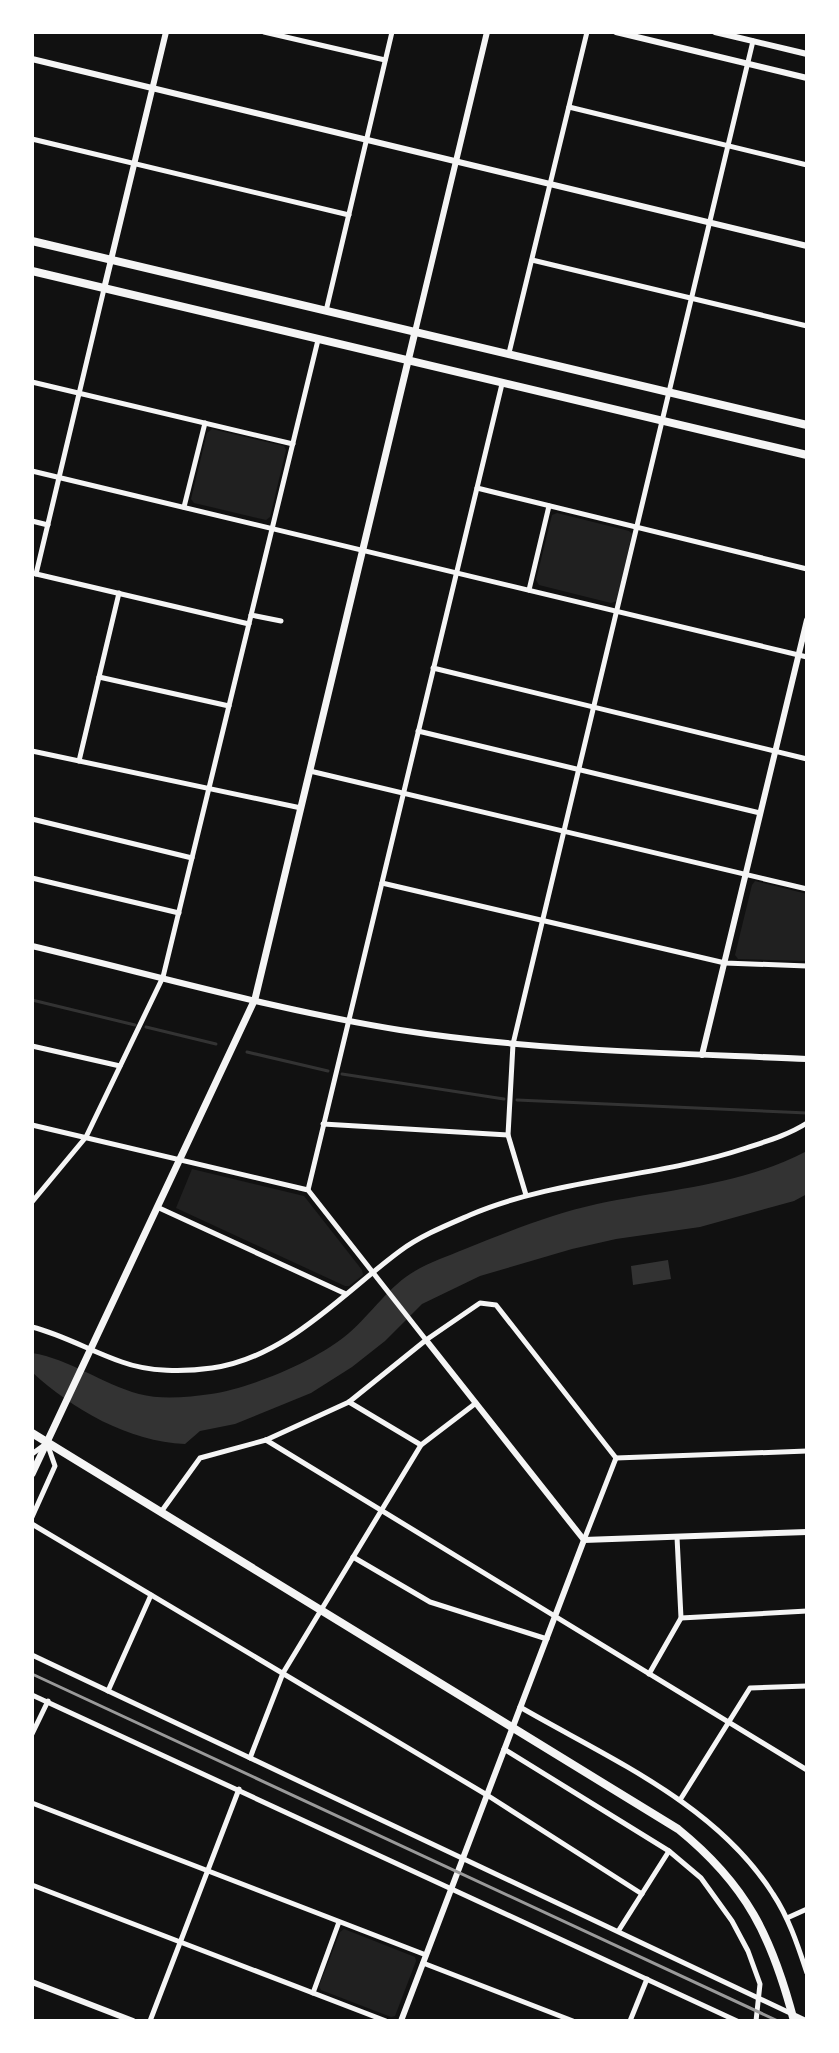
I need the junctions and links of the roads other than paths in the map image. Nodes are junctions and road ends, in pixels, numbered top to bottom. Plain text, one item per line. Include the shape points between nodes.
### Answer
1 (166, 32) edge
2 (264, 32) edge
3 (392, 32) edge
4 (487, 32) edge
5 (587, 32) edge
6 (616, 32) edge
7 (715, 32) edge
8 (753, 41) junction
9 (807, 54) edge
10 (32, 59) edge
11 (385, 60) junction
12 (748, 64) junction
13 (807, 78) edge
14 (153, 87) junction
15 (569, 107) junction
16 (367, 138) junction
17 (32, 139) edge
18 (728, 146) junction
19 (456, 160) junction
20 (134, 164) junction
21 (807, 165) edge
22 (551, 183) junction
23 (349, 215) junction
24 (710, 222) junction
25 (32, 241) edge
26 (807, 246) edge
27 (111, 259) junction
28 (532, 260) junction
29 (32, 271) edge
30 (104, 289) junction
31 (691, 298) junction
32 (326, 311) junction
33 (807, 326) edge
34 (415, 332) junction
35 (318, 340) junction
36 (509, 354) junction
37 (408, 361) junction
38 (32, 382) edge
39 (502, 384) junction
40 (79, 393) junction
41 (669, 393) junction
42 (662, 421) junction
43 (205, 423) junction
44 (807, 425) edge
45 (293, 444) junction
46 (807, 455) edge
47 (32, 471) edge
48 (59, 477) junction
49 (477, 488) junction
50 (549, 506) junction
51 (184, 507) junction
52 (32, 521) edge
53 (48, 525) junction
54 (637, 527) junction
55 (272, 529) junction
56 (363, 550) junction
57 (807, 569) edge
58 (34, 573) edge
59 (456, 573) junction
60 (529, 590) junction
61 (119, 593) junction
62 (617, 611) junction
63 (251, 615) junction
64 (807, 620) edge
65 (281, 621) dead end
66 (249, 624) junction
67 (799, 655) junction
68 (807, 657) edge
69 (433, 668) junction
70 (99, 677) junction
71 (229, 706) junction
72 (594, 707) junction
73 (418, 731) junction
74 (32, 751) edge
75 (775, 751) junction
76 (807, 759) edge
77 (79, 761) junction
78 (579, 769) junction
79 (310, 771) junction
80 (209, 788) junction
81 (403, 793) junction
82 (301, 808) junction
83 (760, 813) junction
84 (32, 819) edge
85 (564, 832) junction
86 (192, 858) junction
87 (746, 875) junction
88 (32, 878) edge
89 (382, 883) junction
90 (807, 889) edge
91 (179, 913) junction
92 (543, 920) junction
93 (32, 946) edge
94 (725, 963) junction
95 (807, 966) edge
96 (163, 977) junction
97 (255, 999) junction
98 (349, 1020) junction
99 (513, 1044) junction
100 (32, 1046) edge
101 (702, 1055) junction
102 (807, 1059) edge
103 (120, 1066) junction
104 (807, 1123) edge
105 (323, 1124) junction
106 (32, 1125) edge
107 (508, 1135) junction
108 (86, 1137) junction
109 (179, 1159) junction
110 (308, 1190) junction
111 (526, 1195) junction
112 (32, 1202) edge
113 (156, 1207) junction
114 (373, 1273) junction
115 (346, 1294) junction
116 (32, 1327) edge
117 (426, 1340) junction
118 (90, 1349) junction
119 (349, 1402) junction
120 (476, 1403) junction
121 (32, 1433) edge
122 (266, 1440) junction
123 (32, 1442) edge
124 (47, 1443) junction
125 (421, 1445) junction
126 (807, 1451) edge
127 (32, 1454) edge
128 (616, 1458) junction
129 (33, 1472) edge
130 (382, 1511) junction
131 (161, 1512) junction
132 (32, 1517) edge
133 (32, 1524) edge
134 (807, 1532) edge
135 (677, 1537) junction
136 (584, 1540) junction
137 (353, 1557) junction
138 (151, 1595) junction
139 (321, 1610) junction
140 (807, 1611) edge
141 (555, 1616) junction
142 (681, 1618) junction
143 (547, 1639) junction
144 (32, 1655) edge
145 (283, 1673) junction
146 (649, 1674) junction
147 (807, 1686) edge
148 (108, 1691) junction
149 (32, 1695) edge
150 (48, 1701) junction
151 (520, 1707) junction
152 (729, 1722) junction
153 (513, 1726) junction
154 (32, 1734) edge
155 (504, 1749) junction
156 (250, 1758) junction
157 (807, 1770) edge
158 (239, 1789) junction
159 (487, 1795) junction
160 (680, 1800) junction
161 (32, 1803) edge
162 (669, 1851) junction
163 (463, 1857) junction
164 (207, 1871) junction
165 (32, 1885) edge
166 (451, 1888) junction
167 (642, 1894) junction
168 (807, 1909) edge
169 (787, 1918) junction
170 (339, 1922) junction
171 (619, 1930) junction
172 (180, 1942) junction
173 (424, 1959) junction
174 (807, 1973) edge
175 (647, 1979) junction
176 (32, 1982) edge
177 (313, 1993) junction
178 (760, 1999) junction
179 (133, 2021) edge
180 (150, 2021) edge
181 (386, 2021) edge
182 (401, 2021) edge
183 (573, 2021) edge
184 (630, 2021) edge
185 (737, 2021) edge
186 (756, 2021) edge
187 (794, 2021) edge
188 (807, 2021) edge

1 - 14 street
2 - 11 street
3 - 11 street
4 - 19 street
5 - 15 street
6 - 12 street
7 - 8 street
8 - 9 street
8 - 12 street
10 - 14 street
11 - 16 street
12 - 13 street
12 - 18 street
14 - 16 street
14 - 20 street
15 - 18 street
15 - 22 street
16 - 19 street
16 - 23 street
17 - 20 street
18 - 21 street
18 - 24 street
19 - 22 street
19 - 34 street
20 - 23 street
20 - 27 street
22 - 24 street
22 - 28 street
23 - 32 street
24 - 26 street
24 - 31 street
25 - 27 main road
27 - 30 street
27 - 32 main road
28 - 31 street
28 - 36 street
29 - 30 main road
30 - 35 main road
30 - 40 street
31 - 33 street
31 - 41 street
32 - 34 main road
34 - 36 main road
34 - 37 main road
35 - 37 main road
35 - 45 street
36 - 41 main road
37 - 39 main road
37 - 56 main road
38 - 40 street
39 - 42 main road
39 - 49 street
40 - 43 street
40 - 48 street
41 - 42 street
41 - 44 main road
42 - 46 main road
42 - 54 street
43 - 45 street
43 - 51 street
45 - 55 street
47 - 48 street
48 - 51 street
48 - 53 street
49 - 50 street
49 - 59 street
50 - 54 street
50 - 60 street
51 - 55 street
52 - 53 street
53 - 58 street
54 - 57 street
54 - 62 street
55 - 56 street
55 - 63 street
56 - 59 street
56 - 79 main road
58 - 61 street
59 - 60 street
59 - 69 street
60 - 62 street
61 - 66 street
61 - 70 street
62 - 67 street
62 - 72 street
63 - 65 street
63 - 66 street
64 - 67 street
66 - 71 street
67 - 68 street
67 - 75 street
69 - 72 street
69 - 73 street
70 - 71 street
70 - 77 street
71 - 80 street
72 - 75 street
72 - 78 street
73 - 78 street
73 - 81 street
74 - 77 street
75 - 76 street
75 - 83 street
77 - 80 street
78 - 83 street
78 - 85 street
79 - 81 street
79 - 82 main road
80 - 82 street
80 - 86 street
81 - 85 street
81 - 89 street
82 - 97 main road
83 - 87 street
84 - 86 street
85 - 87 street
85 - 92 street
86 - 91 street
87 - 90 street
87 - 94 street
88 - 91 street
89 - 92 street
89 - 98 street
91 - 96 street
92 - 94 street
92 - 99 street
93 - 96 street
94 - 95 street
94 - 101 street
96 - 97 street
96 - 103 street
97 - 98 street
97 - 109 main road
98 - 99 street
98 - 105 street
99 - 101 street
99 - 107 street
100 - 103 street
101 - 102 street
103 - 108 street
104 - 111 street via 782,1137 719,1157
105 - 107 street
105 - 110 street
106 - 108 street
107 - 111 street
108 - 109 street
108 - 112 street
109 - 110 street
109 - 113 main road
110 - 114 street
111 - 114 street via 423,1238
113 - 115 street
113 - 118 main road
114 - 115 street
114 - 117 street
115 - 118 street via 318,1320 279,1342 213,1368 160,1370
116 - 118 street
117 - 119 street
117 - 120 street
117 - 128 street via 480,1303 496,1305
118 - 124 main road
119 - 122 street
119 - 125 street
120 - 125 street
120 - 136 street
121 - 124 main road
122 - 130 street
122 - 131 street via 200,1458
123 - 124 main road
124 - 127 street
124 - 129 main road
124 - 131 main road
124 - 132 street via 55,1466
125 - 130 street
126 - 128 street
128 - 136 street
130 - 137 street
130 - 141 street
131 - 139 main road
133 - 138 street
134 - 135 street
135 - 136 street
135 - 142 street
136 - 141 street
137 - 139 street
137 - 143 street via 422,1599
138 - 145 street
138 - 148 street
139 - 145 street
139 - 153 main road
140 - 142 street
141 - 143 street
141 - 146 street
142 - 146 street
143 - 151 street
144 - 148 street
145 - 156 street
145 - 159 street
146 - 152 street
147 - 152 street via 750,1688
148 - 156 street
149 - 150 street
150 - 154 street
150 - 158 street
151 - 153 street
151 - 160 street
152 - 157 street
152 - 160 street
153 - 155 street
153 - 187 main road via 665,1819 706,1853 754,1913 774,1954
155 - 159 street
155 - 162 street
156 - 163 street
158 - 164 street
158 - 166 street
159 - 163 street
159 - 167 street
160 - 169 street via 747,1860
161 - 164 street
162 - 167 street
162 - 178 street via 701,1878 732,1921 760,1984
163 - 166 street
163 - 171 street
164 - 170 street
164 - 172 street
165 - 172 street
166 - 173 street
166 - 175 street
167 - 171 street
168 - 169 street
169 - 174 street
170 - 173 street
170 - 177 street
171 - 178 street
172 - 177 street
172 - 180 street
173 - 182 street
173 - 183 street
175 - 184 street
175 - 185 street
176 - 179 street
177 - 181 street
178 - 186 street
178 - 188 street

